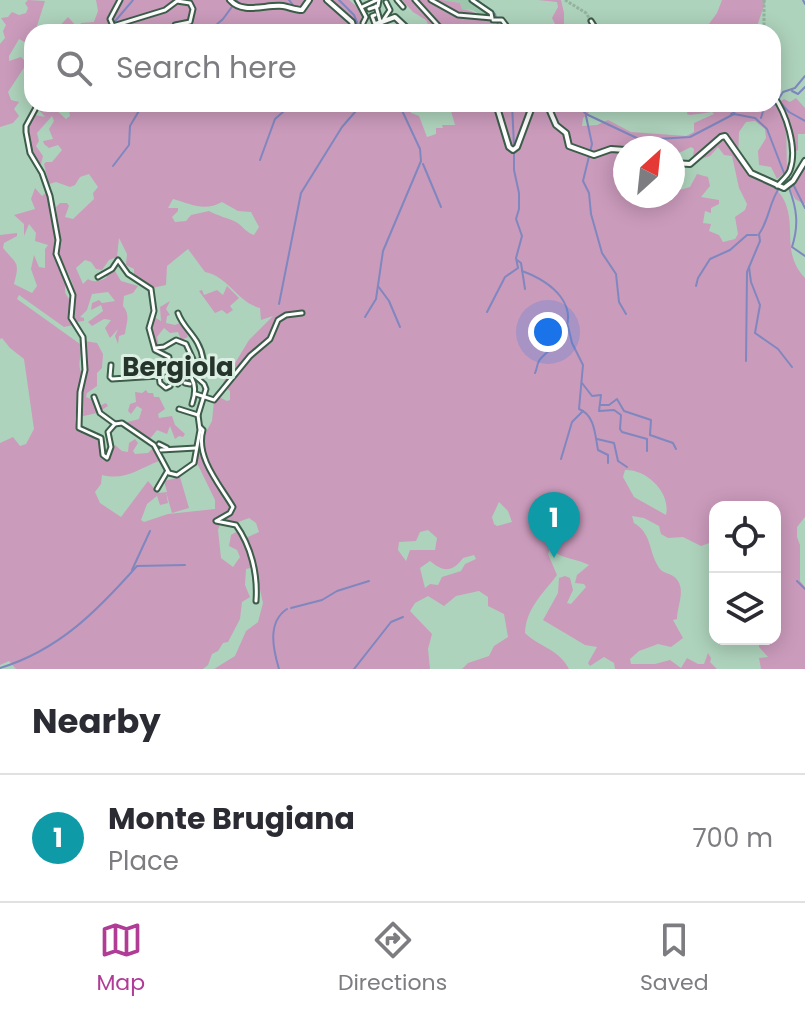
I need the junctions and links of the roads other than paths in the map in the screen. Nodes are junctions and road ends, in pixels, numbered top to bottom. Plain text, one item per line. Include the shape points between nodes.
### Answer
1 (120, 0) edge
2 (230, 0) edge
3 (309, 0) edge
4 (327, 0) edge
5 (357, 0) edge
6 (397, 0) edge
7 (415, 0) edge
8 (431, 0) edge
9 (472, 0) edge
10 (376, 5) edge
11 (362, 7) junction
12 (403, 7) dead end
13 (494, 20) junction
14 (591, 21) tunnel mouth
15 (363, 23) dead end
16 (379, 23) junction
17 (112, 24) edge
18 (120, 24) edge
19 (180, 24) edge
20 (353, 24) edge
21 (404, 24) edge
22 (437, 24) edge
23 (505, 24) edge
24 (593, 24) edge
25 (781, 108) edge
26 (34, 112) edge
27 (498, 112) edge
28 (530, 112) edge
29 (550, 112) edge
30 (613, 149) edge
31 (805, 161) edge
32 (685, 164) edge
33 (777, 186) junction
34 (98, 277) dead end
35 (178, 313) dead end
36 (302, 313) dead end
37 (154, 348) junction
38 (195, 364) junction
39 (111, 365) dead end
40 (169, 369) junction
41 (190, 374) junction
42 (159, 375) junction
43 (139, 378) junction
44 (174, 379) junction
45 (138, 384) dead end
46 (178, 384) dead end
47 (170, 386) dead end
48 (196, 394) junction
49 (94, 397) dead end
50 (204, 397) junction
51 (192, 404) dead end
52 (179, 409) dead end
53 (198, 415) junction
54 (115, 424) junction
55 (200, 427) junction
56 (159, 444) dead end
57 (167, 448) junction
58 (196, 448) junction
59 (159, 450) junction
60 (168, 471) junction
61 (157, 489) dead end
62 (256, 601) dead end

1 - 17 street
2 - 3 street via 242,7 299,11
4 - 20 street
5 - 11 street
6 - 12 street
7 - 22 street
8 - 13 street via 458,15
9 - 13 street
10 - 11 street
10 - 16 street
10 - 16 street
10 - 16 street via 390,11
11 - 15 street
13 - 23 street
14 - 24 street
16 - 21 street via 397,17
18 - 19 street via 177,1 190,3 190,22
25 - 33 street via 791,149 788,173
26 - 54 street via 26,126 27,144 50,196 56,254 73,295 71,318 84,342 78,426 101,438 107,458 108,432
27 - 28 street via 513,150
29 - 30 street via 569,146 594,155
31 - 33 street via 793,181 785,188
32 - 33 street via 725,136 751,173
34 - 37 street via 117,260 151,289
35 - 38 street via 203,355
36 - 50 street via 278,320 270,339 214,400
37 - 38 street via 177,340 186,344
37 - 40 street via 169,357
38 - 41 street
39 - 43 street via 110,379
40 - 41 street
40 - 42 street
40 - 44 street
41 - 44 street
41 - 48 street
41 - 50 street via 204,384
42 - 43 street
42 - 47 street via 160,383
43 - 45 street
44 - 46 street
48 - 50 street
48 - 51 street
49 - 54 street via 100,413
50 - 53 street
52 - 53 street
53 - 55 street
54 - 59 street via 122,423
55 - 58 street
55 - 62 street via 207,463 233,507 216,521 236,525 248,545
56 - 57 street
57 - 58 street
57 - 59 street
58 - 60 street via 190,467 175,476
59 - 60 street
60 - 61 street

